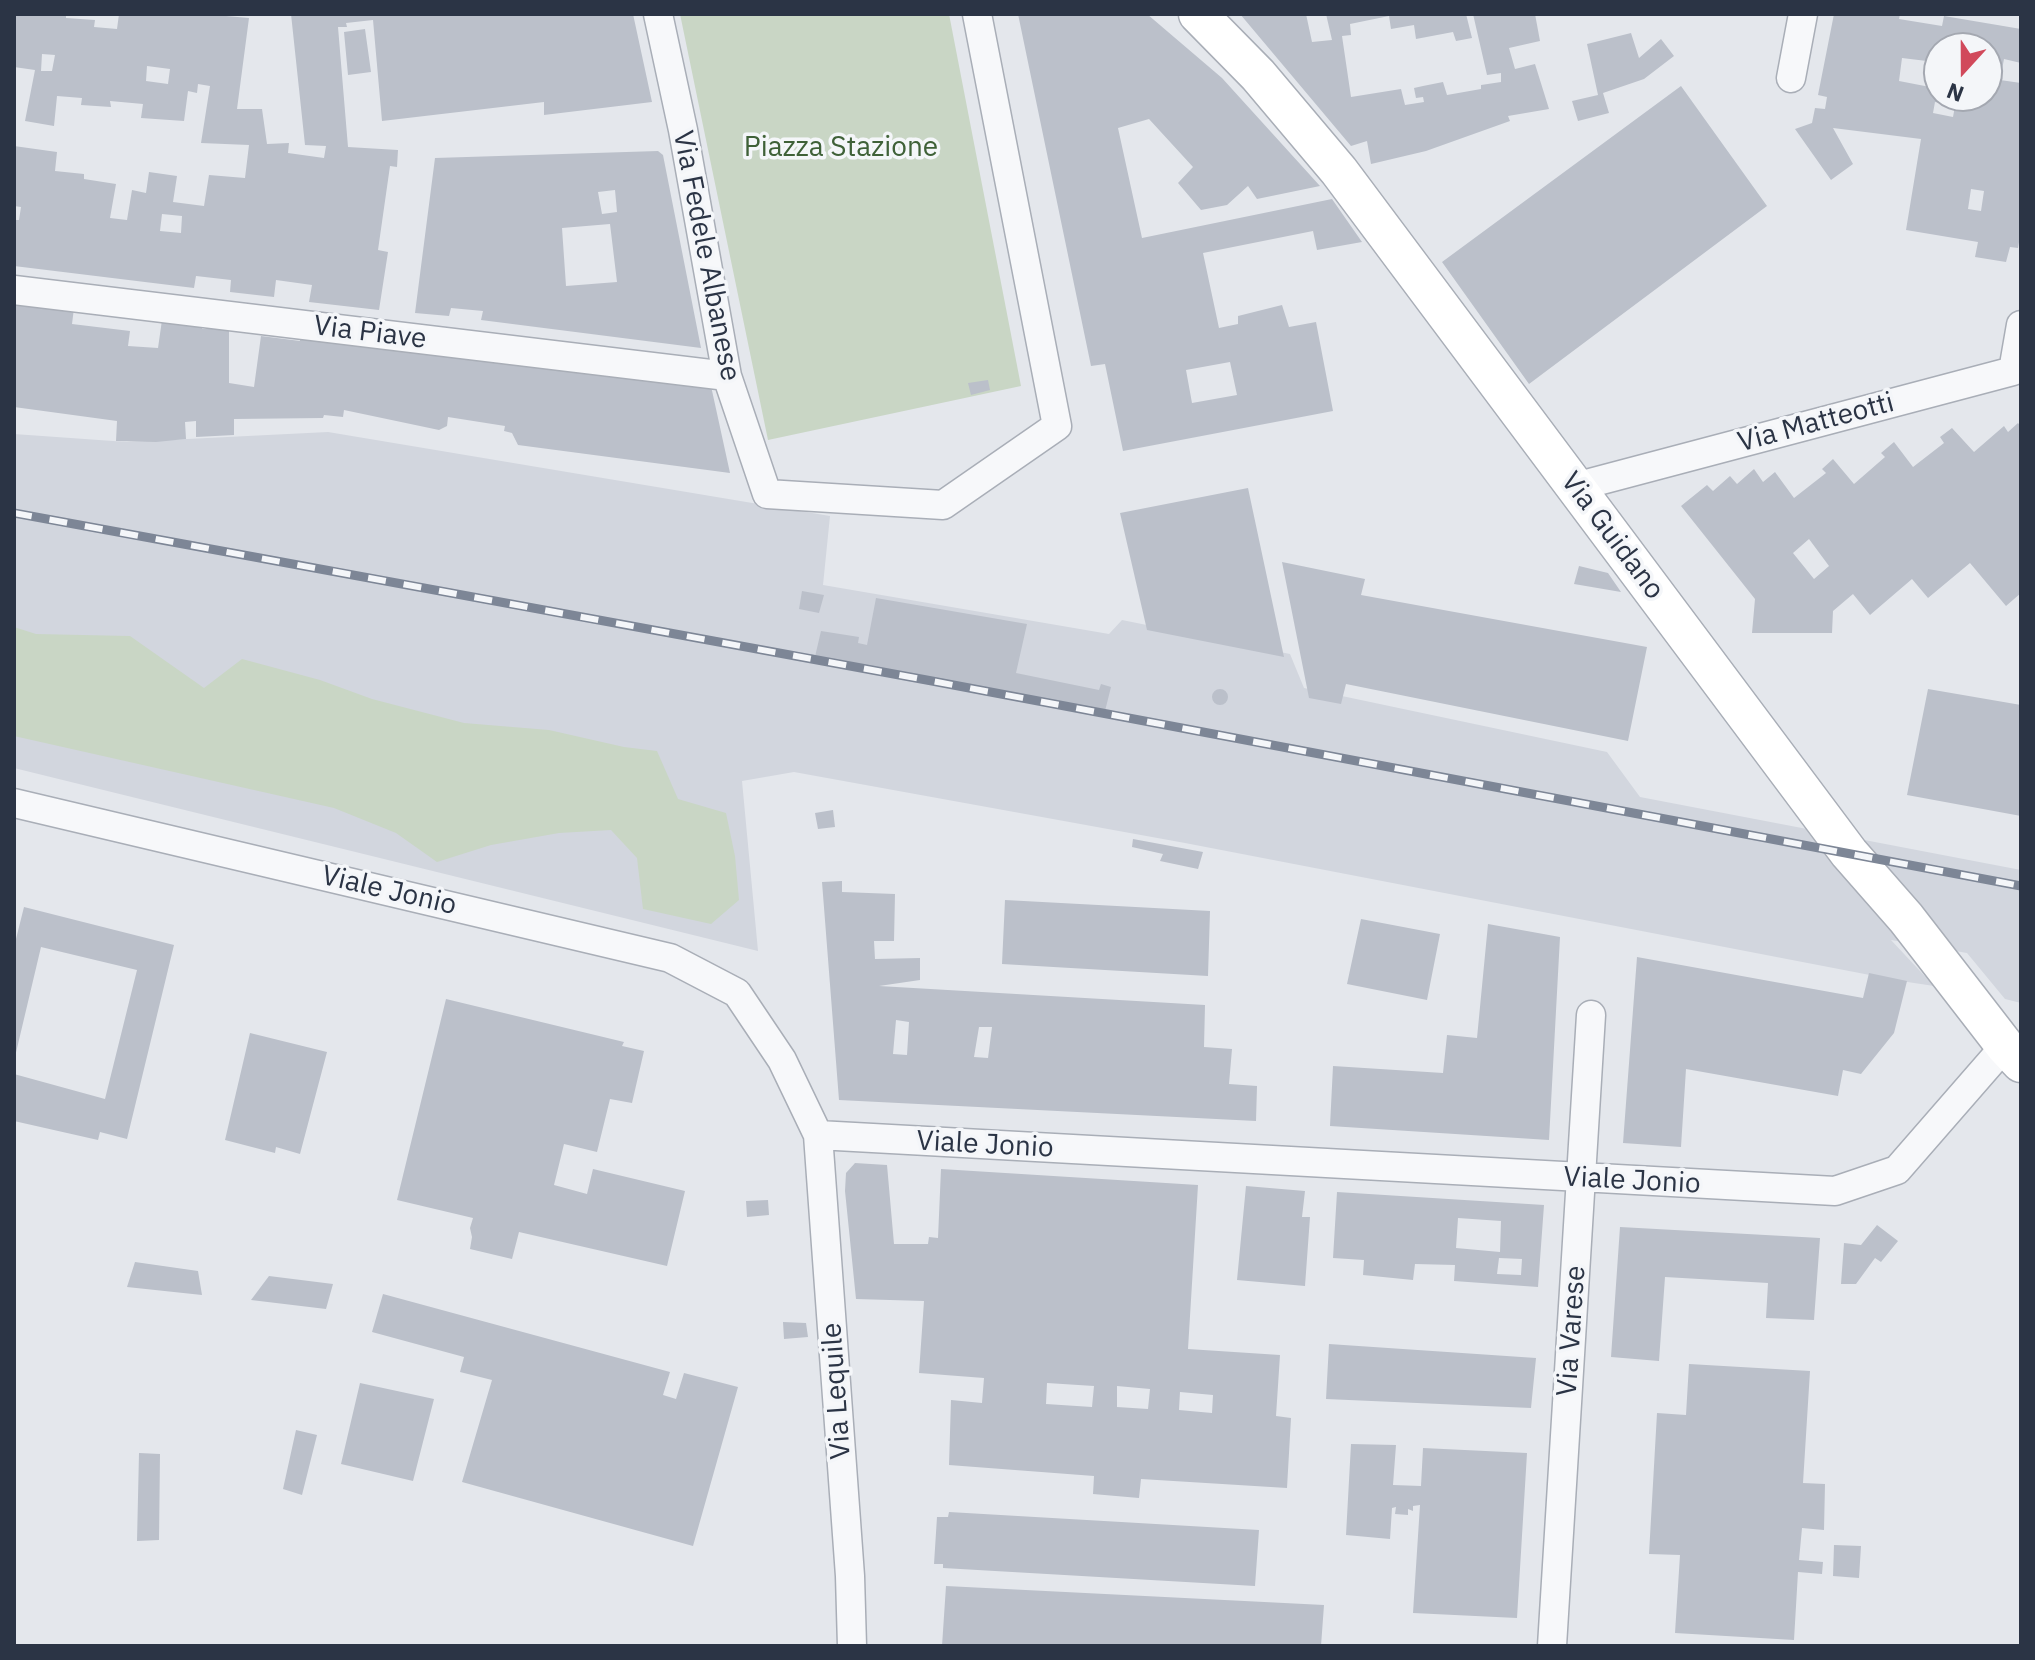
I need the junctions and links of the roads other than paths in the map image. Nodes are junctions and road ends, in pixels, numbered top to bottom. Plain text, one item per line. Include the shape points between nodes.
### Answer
1 (658, 14) edge
2 (977, 14) edge
3 (1198, 14) edge
4 (1803, 14) edge
5 (1791, 78) dead end
6 (14, 290) edge
7 (2021, 325) edge
8 (727, 376) junction
9 (1575, 487) junction
10 (14, 803) edge
11 (1591, 1015) dead end
12 (2013, 1055) edge
13 (818, 1135) junction
14 (1582, 1178) junction
15 (852, 1646) edge
16 (1552, 1646) edge

1 - 8 street, Via Fedele Albanese
2 - 8 street, Via Fedele Albanese via 1057,426 943,505 767,494
3 - 9 main road, Via Guidano via 1339,171
4 - 5 street
6 - 8 street, Via Piave
7 - 9 street, Via Matteotti via 2013,371
9 - 12 main road, Via Guidano via 1849,853
10 - 13 street, Viale Jonio via 670,958 737,993 782,1060
11 - 14 street, Via Varese
12 - 14 street, Viale Jonio via 1897,1170 1835,1191
13 - 14 street, Viale Jonio
13 - 15 street, Via Lequile
14 - 16 street, Via Varese

